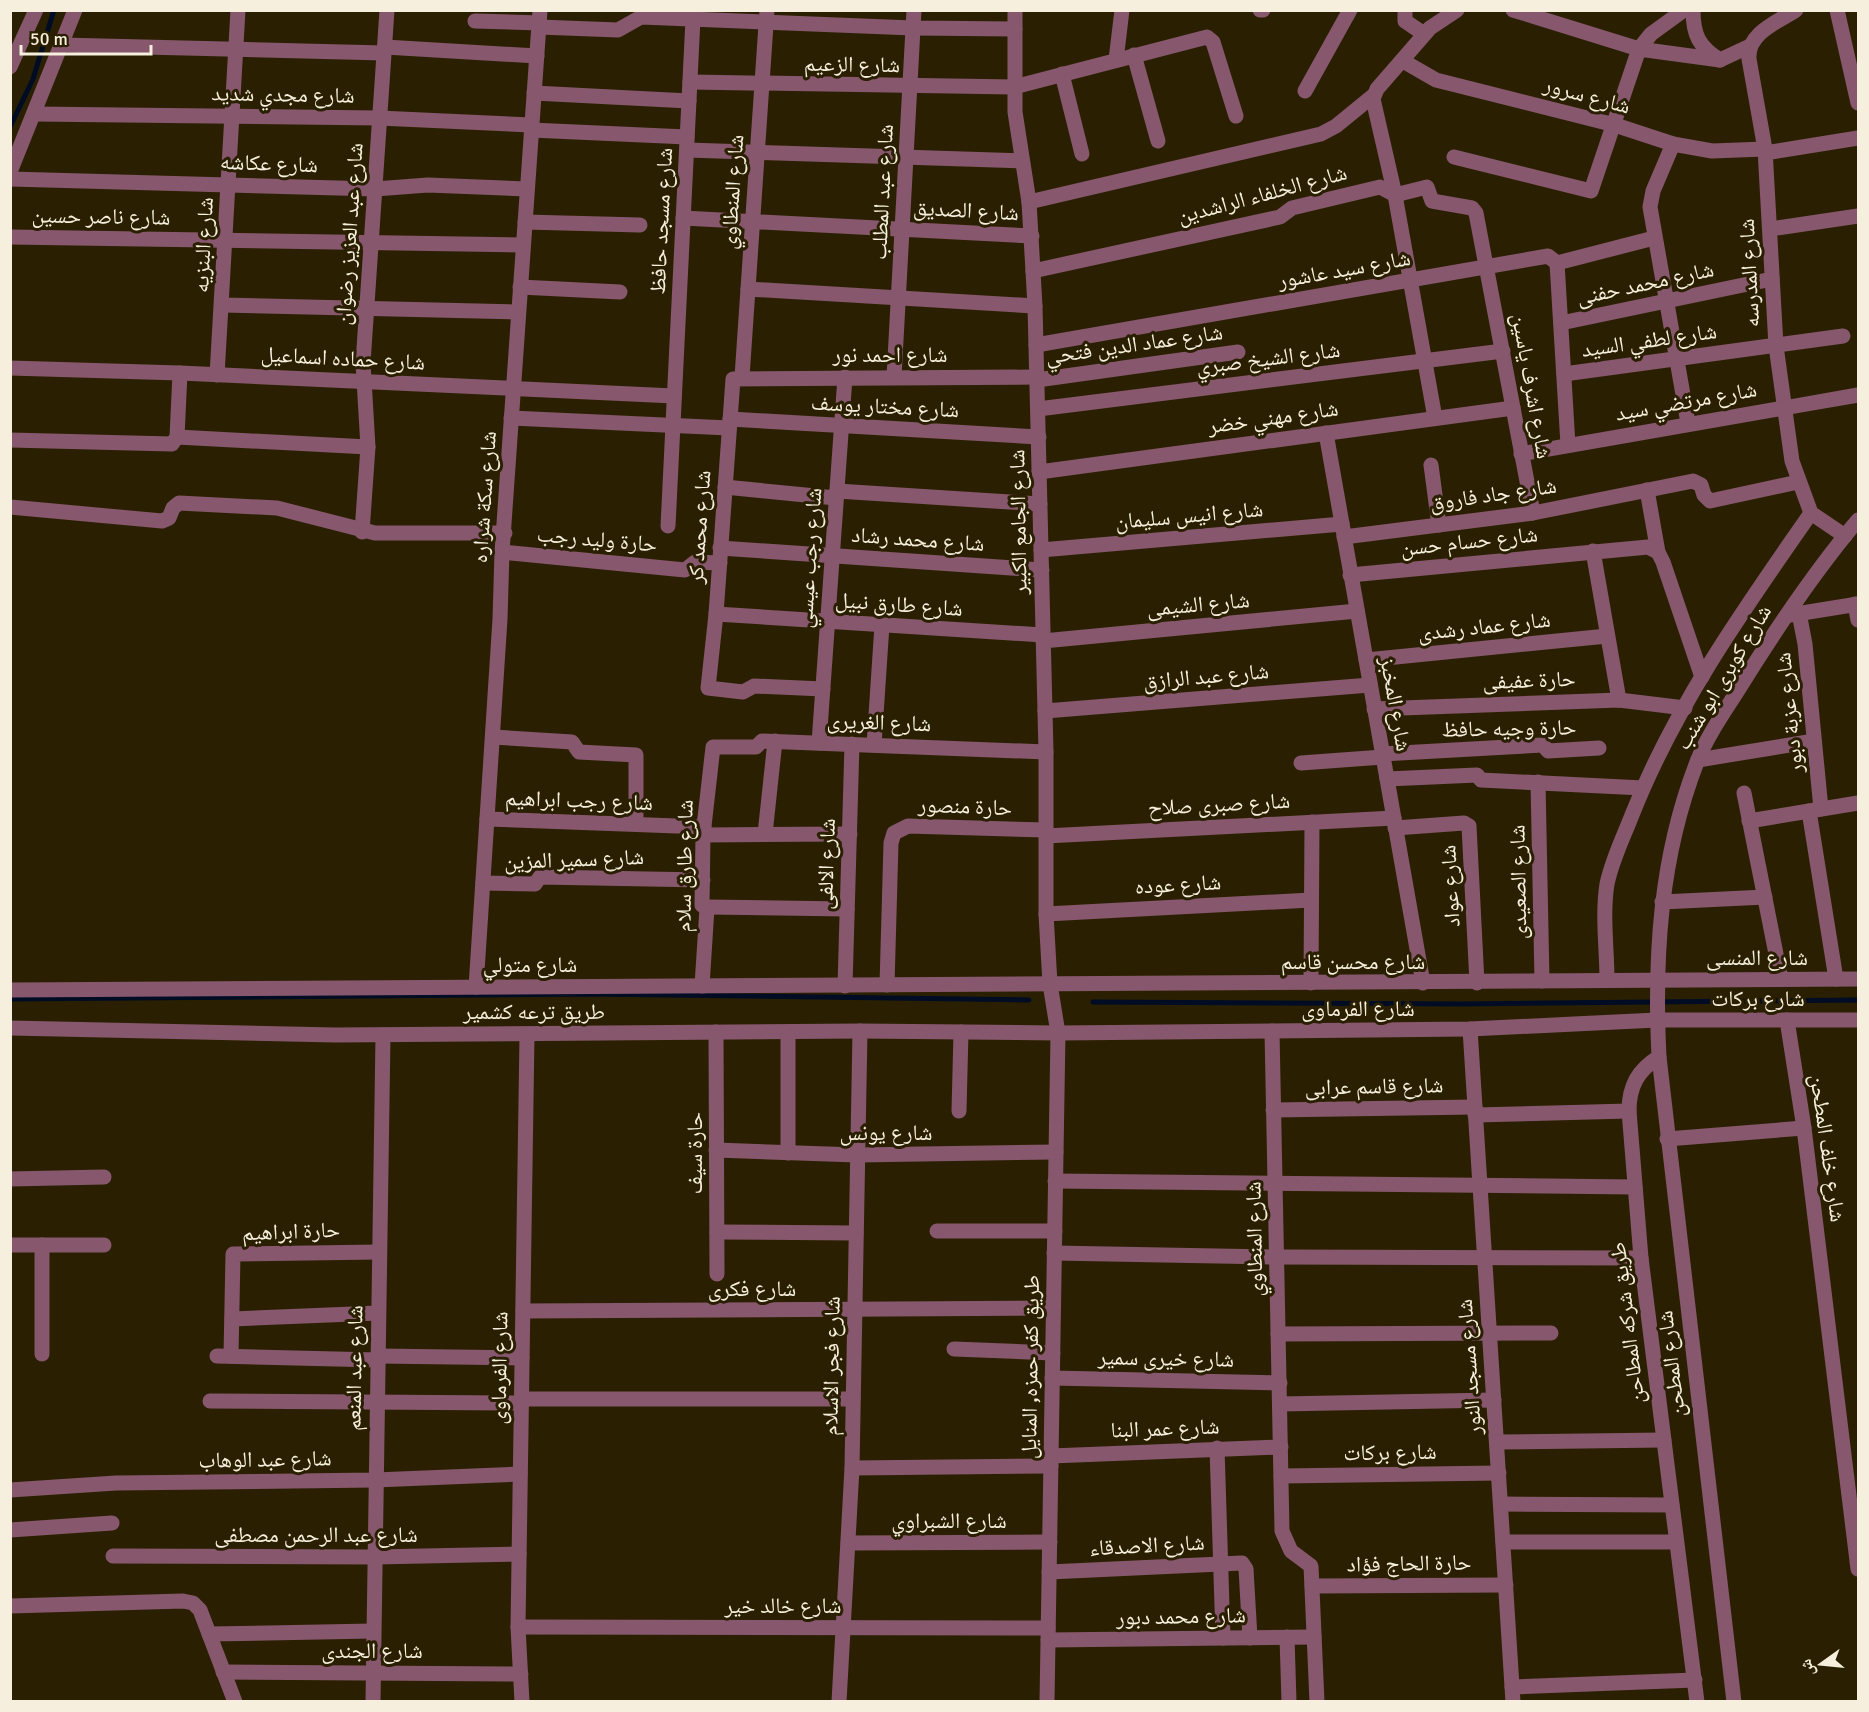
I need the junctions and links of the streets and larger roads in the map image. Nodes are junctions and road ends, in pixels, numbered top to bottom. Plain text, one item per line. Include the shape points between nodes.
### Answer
1 (36, 10) edge
2 (75, 10) edge
3 (238, 10) edge
4 (387, 10) edge
5 (914, 10) edge
6 (1015, 10) edge
7 (1122, 10) edge
8 (1350, 10) edge
9 (1405, 10) edge
10 (1457, 10) edge
11 (1513, 10) edge
12 (1684, 10) edge
13 (1693, 10) edge
14 (1796, 10) edge
15 (1837, 10) edge
16 (657, 14) edge
17 (767, 16) edge
18 (693, 19) junction
19 (540, 20) edge
20 (475, 21) dead end
21 (914, 28) junction
22 (1015, 28) junction
23 (1424, 34) junction
24 (18, 36) edge
25 (62, 45) junction
26 (1750, 46) junction
27 (236, 48) junction
28 (1639, 49) junction
29 (384, 50) junction
30 (1134, 55) junction
31 (537, 56) junction
32 (1116, 60) junction
33 (1720, 60) junction
34 (1403, 61) junction
35 (10, 67) edge
36 (1062, 74) junction
37 (690, 82) junction
38 (762, 85) junction
39 (910, 87) junction
40 (1014, 87) junction
41 (1305, 91) dead end
42 (534, 93) junction
43 (1374, 95) junction
44 (689, 101) junction
45 (1858, 103) edge
46 (34, 114) junction
47 (232, 116) junction
48 (1236, 116) dead end
49 (379, 118) junction
50 (1615, 125) junction
51 (531, 127) junction
52 (1858, 138) edge
53 (1158, 141) dead end
54 (687, 143) junction
55 (1673, 144) junction
56 (1765, 151) junction
57 (757, 152) junction
58 (1082, 154) dead end
59 (1454, 157) dead end
60 (906, 158) junction
61 (1022, 161) junction
62 (10, 172) edge
63 (10, 179) edge
64 (229, 185) junction
65 (1428, 187) joint
66 (375, 189) junction
67 (527, 189) junction
68 (1395, 195) junction
69 (1029, 202) junction
70 (1858, 216) edge
71 (683, 218) junction
72 (525, 222) junction
73 (752, 222) junction
74 (640, 225) dead end
75 (1770, 229) junction
76 (902, 230) junction
77 (1032, 236) junction
78 (10, 237) edge
79 (1654, 238) junction
80 (226, 242) junction
81 (371, 244) junction
82 (523, 246) junction
83 (1557, 263) junction
84 (1487, 266) junction
85 (1033, 271) junction
86 (1773, 279) junction
87 (1412, 280) junction
88 (520, 287) junction
89 (748, 289) junction
90 (620, 292) dead end
91 (898, 299) junction
92 (1666, 302) junction
93 (222, 304) junction
94 (1035, 306) junction
95 (366, 310) junction
96 (518, 312) junction
97 (1561, 323) junction
98 (1843, 336) dead end
99 (1036, 345) junction
100 (1776, 346) junction
101 (1503, 351) junction
102 (1238, 352) dead end
103 (1676, 359) junction
104 (1425, 361) junction
105 (10, 368) edge
106 (180, 373) junction
107 (1564, 374) junction
108 (218, 375) junction
109 (742, 377) junction
110 (845, 377) junction
111 (894, 377) junction
112 (1037, 379) junction
113 (363, 383) junction
114 (513, 387) junction
115 (1858, 395) edge
116 (674, 396) junction
117 (1784, 406) junction
118 (1513, 408) junction
119 (1038, 409) junction
120 (511, 418) junction
121 (1435, 418) junction
122 (729, 423) junction
123 (1688, 423) junction
124 (672, 425) junction
125 (841, 427) junction
126 (1326, 433) junction
127 (177, 436) junction
128 (1039, 437) junction
129 (10, 440) edge
130 (1568, 445) junction
131 (368, 447) junction
132 (1521, 454) junction
133 (1431, 465) dead end
134 (1039, 472) junction
135 (1798, 482) junction
136 (725, 487) junction
137 (1647, 490) junction
138 (836, 495) junction
139 (1040, 504) junction
140 (10, 507) edge
141 (1533, 513) junction
142 (1811, 513) junction
143 (1858, 520) edge
144 (1439, 525) junction
145 (668, 526) dead end
146 (1343, 530) junction
147 (362, 532) junction
148 (505, 533) junction
149 (1845, 536) junction
150 (1041, 550) junction
151 (1593, 551) junction
152 (502, 552) junction
153 (1658, 552) junction
154 (720, 555) junction
155 (832, 556) junction
156 (1042, 570) junction
157 (1350, 575) junction
158 (1857, 604) edge
159 (1357, 611) junction
160 (716, 614) junction
161 (1792, 614) junction
162 (1858, 620) edge
163 (828, 622) junction
164 (882, 625) junction
165 (1608, 636) junction
166 (1043, 638) junction
167 (1366, 660) junction
168 (1702, 677) junction
169 (1370, 686) junction
170 (823, 689) junction
171 (1619, 700) junction
172 (1685, 708) junction
173 (1374, 709) junction
174 (1045, 711) junction
175 (493, 737) junction
176 (775, 741) junction
177 (1814, 741) junction
178 (819, 743) junction
179 (852, 744) junction
180 (874, 745) junction
181 (713, 747) joint
182 (1599, 748) dead end
183 (1046, 752) junction
184 (1383, 755) junction
185 (1698, 760) junction
186 (1301, 763) dead end
187 (1387, 779) junction
188 (1538, 782) junction
189 (1643, 788) junction
190 (1744, 793) dead end
191 (1858, 803) edge
192 (1815, 810) junction
193 (487, 819) junction
194 (1749, 821) junction
195 (1312, 822) junction
196 (1395, 823) junction
197 (636, 825) junction
198 (704, 831) junction
199 (1046, 833) junction
200 (765, 834) junction
201 (850, 834) junction
202 (703, 880) junction
203 (483, 883) junction
204 (1765, 897) junction
205 (1311, 900) junction
206 (1662, 902) junction
207 (707, 907) junction
208 (847, 909) junction
209 (1046, 914) junction
210 (1781, 979) junction
211 (1836, 979) junction
212 (1858, 979) edge
213 (1608, 980) junction
214 (1656, 980) junction
215 (1542, 981) junction
216 (1477, 982) junction
217 (1311, 983) junction
218 (1423, 983) junction
219 (1050, 984) junction
220 (887, 985) junction
221 (702, 986) junction
222 (845, 986) junction
223 (476, 987) junction
224 (10, 990) edge
225 (1657, 1020) junction
226 (1787, 1020) junction
227 (1858, 1020) edge
228 (10, 1028) edge
229 (1470, 1029) junction
230 (860, 1031) junction
231 (1272, 1031) junction
232 (716, 1032) junction
233 (788, 1032) junction
234 (961, 1032) junction
235 (1058, 1033) junction
236 (383, 1035) junction
237 (528, 1035) junction
238 (1659, 1057) junction
239 (1273, 1110) junction
240 (959, 1111) dead end
241 (1475, 1111) junction
242 (1629, 1111) junction
243 (1804, 1128) junction
244 (1667, 1139) junction
245 (716, 1150) junction
246 (1056, 1152) junction
247 (788, 1153) junction
248 (857, 1155) junction
249 (104, 1177) dead end
250 (10, 1179) edge
251 (1055, 1181) junction
252 (1275, 1186) junction
253 (1480, 1186) junction
254 (1635, 1187) junction
255 (938, 1231) dead end
256 (1055, 1231) junction
257 (717, 1232) junction
258 (856, 1233) junction
259 (10, 1245) edge
260 (42, 1245) junction
261 (104, 1245) dead end
262 (379, 1252) junction
263 (1054, 1253) junction
264 (1277, 1257) junction
265 (1484, 1257) junction
266 (1641, 1258) junction
267 (717, 1274) dead end
268 (1053, 1308) junction
269 (855, 1310) junction
270 (523, 1311) junction
271 (378, 1313) junction
272 (231, 1319) junction
273 (1489, 1331) junction
274 (1551, 1333) dead end
275 (1278, 1334) junction
276 (954, 1349) dead end
277 (1053, 1353) junction
278 (42, 1354) dead end
279 (377, 1358) junction
280 (522, 1358) junction
281 (1052, 1378) junction
282 (1280, 1383) junction
283 (853, 1399) junction
284 (1494, 1400) junction
285 (210, 1401) dead end
286 (522, 1401) junction
287 (376, 1402) junction
288 (1280, 1404) junction
289 (1664, 1440) junction
290 (1497, 1442) junction
291 (1281, 1447) junction
292 (1217, 1448) junction
293 (1051, 1461) junction
294 (852, 1468) junction
295 (1499, 1473) junction
296 (520, 1474) junction
297 (1281, 1476) junction
298 (375, 1480) junction
299 (10, 1490) edge
300 (1501, 1504) junction
301 (1672, 1505) junction
302 (112, 1523) dead end
303 (10, 1530) edge
304 (1050, 1542) junction
305 (1503, 1542) junction
306 (1677, 1542) junction
307 (848, 1544) junction
308 (519, 1554) junction
309 (113, 1556) dead end
310 (374, 1557) junction
311 (1221, 1563) junction
312 (1858, 1569) edge
313 (1049, 1572) junction
314 (1506, 1585) junction
315 (1312, 1587) junction
316 (10, 1606) edge
317 (518, 1627) junction
318 (843, 1627) junction
319 (373, 1631) junction
320 (209, 1634) junction
321 (1048, 1634) junction
322 (1287, 1637) junction
323 (1314, 1637) junction
324 (1223, 1638) junction
325 (1250, 1638) junction
326 (223, 1672) junction
327 (373, 1673) junction
328 (521, 1674) junction
329 (1695, 1680) junction
330 (1512, 1694) edge
331 (235, 1701) edge
332 (373, 1701) edge
333 (522, 1701) edge
334 (839, 1701) edge
335 (1047, 1701) edge
336 (1289, 1701) edge
337 (1317, 1701) edge
338 (1697, 1701) edge
339 (1734, 1701) edge

1 - 24 street
2 - 25 street
3 - 27 street, شارع البنزيه
4 - 29 street, شارع عبد العزيز رضوان
5 - 21 street, شارع عبد المطلب
6 - 22 street, شارع الجامع الكبير
7 - 32 street
8 - 41 street
9 - 23 street via 1405,21
10 - 23 street
11 - 28 street
12 - 28 street via 1651,34
13 - 33 street via 1698,42
14 - 26 street via 1757,35
15 - 45 street
16 - 18 street
16 - 19 street via 638,18 618,30
17 - 18 street
17 - 21 street
17 - 38 street, شارع المنطاوي
18 - 37 street, شارع مسجد حافظ
19 - 20 street
19 - 31 street, شارع سكة شراره
21 - 22 street
21 - 39 street, شارع عبد المطلب
22 - 40 street, شارع الجامع الكبير
23 - 34 street
24 - 35 street
25 - 27 street
25 - 46 street
26 - 33 street
26 - 56 street, شارع المدرسه
27 - 29 street
27 - 47 street, شارع البنزيه
28 - 33 street
28 - 50 street
29 - 31 street
29 - 49 street, شارع عبد العزيز رضوان
30 - 32 street, شارع الزعيم
30 - 48 street, شارع الزعيم via 1207,37 1213,42
30 - 53 street
31 - 42 street, شارع سكة شراره
32 - 36 street, شارع الزعيم
34 - 43 street
34 - 50 street, شارع سرور via 1436,80
36 - 40 street, شارع الزعيم
36 - 58 street
37 - 38 street, شارع الزعيم
37 - 44 street, شارع مسجد حافظ
38 - 39 street, شارع الزعيم
38 - 57 street, شارع المنطاوي
39 - 40 street, شارع الزعيم
39 - 60 street, شارع عبد المطلب
40 - 61 street, شارع الجامع الكبير
42 - 44 street
42 - 51 street, شارع سكة شراره
43 - 68 street
43 - 69 street via 1321,135
44 - 54 street, شارع مسجد حافظ
46 - 47 street, شارع مجدي شديد
46 - 62 street
47 - 49 street, شارع مجدي شديد
47 - 64 street, شارع البنزيه
49 - 51 street, شارع مجدي شديد
49 - 66 street, شارع عبد العزيز رضوان
50 - 55 street, شارع سرور
50 - 59 street via 1590,192
51 - 54 street, شارع مجدي شديد
51 - 67 street, شارع سكة شراره
52 - 56 street, شارع سرور
54 - 57 street, شارع مجدي شديد
54 - 71 street, شارع مسجد حافظ
55 - 56 street, شارع سرور via 1712,151
55 - 79 street via 1653,191 1650,207
56 - 75 street, شارع المدرسه
57 - 60 street, شارع مجدي شديد
57 - 73 street, شارع المنطاوي
60 - 61 street, شارع مجدي شديد
60 - 76 street, شارع عبد المطلب
61 - 69 street, شارع الجامع الكبير
63 - 64 street, شارع عكاشه
64 - 66 street, شارع عكاشه
64 - 80 street, شارع البنزيه
65 - 68 street, شارع الخلفاء الراشدين
65 - 84 street, شارع اشرف ياسين via 1432,201 1474,210
66 - 67 street, شارع عكاشه via 429,185
66 - 81 street, شارع عبد العزيز رضوان
67 - 72 street, شارع سكة شراره
68 - 85 street, شارع الخلفاء الراشدين via 1380,187 1292,208 1280,217
68 - 87 street
69 - 77 street, شارع الجامع الكبير
70 - 75 street
71 - 73 street, شارع الصديق
71 - 116 street, شارع مسجد حافظ
72 - 74 street
72 - 82 street, شارع سكة شراره
73 - 76 street, شارع الصديق
73 - 89 street, شارع المنطاوي
75 - 86 street, شارع المدرسه
76 - 77 street, شارع الصديق
76 - 91 street, شارع عبد المطلب
77 - 85 street, شارع الجامع الكبير
78 - 80 street, شارع ناصر حسين
79 - 83 street, شارع سيد عاشور
79 - 92 street
80 - 81 street, شارع ناصر حسين
80 - 93 street, شارع البنزيه
81 - 82 street, شارع ناصر حسين
81 - 95 street, شارع عبد العزيز رضوان
82 - 88 street, شارع سكة شراره
83 - 84 street, شارع سيد عاشور via 1548,256
83 - 97 street
84 - 87 street, شارع سيد عاشور
84 - 101 street, شارع اشرف ياسين
85 - 94 street, شارع الجامع الكبير
86 - 92 street, شارع محمد حفنى
86 - 100 street, شارع المدرسه
87 - 99 street, شارع سيد عاشور
87 - 104 street
88 - 90 street
88 - 96 street, شارع سكة شراره
89 - 91 street
89 - 109 street, شارع المنطاوي
91 - 94 street
91 - 111 street, شارع عبد المطلب
92 - 97 street, شارع محمد حفنى
92 - 103 street
93 - 95 street
93 - 108 street, شارع البنزيه
94 - 99 street, شارع الجامع الكبير
95 - 96 street
95 - 113 street, شارع عبد العزيز رضوان
96 - 114 street, شارع سكة شراره
97 - 107 street
98 - 100 street, شارع لطفي السيد
99 - 112 street, شارع الجامع الكبير
100 - 103 street, شارع لطفي السيد
100 - 117 street, شارع المدرسه
101 - 104 street, شارع الشيخ صبري
101 - 118 street, شارع اشرف ياسين
102 - 112 street, شارع عماد الدين فتحي
103 - 107 street, شارع لطفي السيد
103 - 123 street
104 - 119 street, شارع الشيخ صبري
104 - 121 street
105 - 106 street, شارع حماده اسماعيل
106 - 108 street, شارع حماده اسماعيل
106 - 127 street
107 - 130 street
108 - 113 street, شارع حماده اسماعيل
109 - 110 street, شارع احمد نور
109 - 122 street, شارع محمد كر via 731,381
110 - 111 street, شارع احمد نور
110 - 125 street, شارع رجب عيسي
111 - 112 street, شارع احمد نور
112 - 119 street, شارع الجامع الكبير
113 - 114 street, شارع حماده اسماعيل
113 - 131 street, شارع عبد العزيز رضوان
114 - 116 street, شارع حماده اسماعيل
114 - 120 street, شارع سكة شراره
115 - 117 street, شارع مرتضي سيد
116 - 124 street, شارع مسجد حافظ
117 - 123 street, شارع مرتضي سيد
117 - 135 street, شارع المدرسه
118 - 121 street, شارع مهني خضر
118 - 132 street, شارع اشرف ياسين
119 - 128 street, شارع الجامع الكبير
120 - 124 street, شارع مختار يوسف
120 - 148 street, شارع سكة شراره
121 - 126 street, شارع مهني خضر
122 - 124 street, شارع مختار يوسف
122 - 125 street, شارع مختار يوسف
122 - 136 street, شارع محمد كر
123 - 130 street, شارع مرتضي سيد
124 - 145 street, شارع مسجد حافظ
125 - 128 street, شارع مختار يوسف
125 - 138 street, شارع رجب عيسي
126 - 134 street, شارع مهني خضر
126 - 146 street, شارع المخبز
127 - 129 street via 168,445
127 - 131 street
128 - 134 street, شارع الجامع الكبير
130 - 132 street, شارع مرتضي سيد
131 - 147 street, شارع عبد العزيز رضوان
132 - 141 street, شارع اشرف ياسين
133 - 144 street
134 - 139 street, شارع الجامع الكبير
135 - 137 street, شارع جاد فاروق via 1710,501 1699,483 1693,481
135 - 142 street, شارع المدرسه
136 - 138 street
136 - 154 street, شارع محمد كر
137 - 141 street, شارع جاد فاروق
137 - 153 street
138 - 139 street
138 - 155 street, شارع رجب عيسي
139 - 150 street, شارع الجامع الكبير
140 - 147 street via 162,520 169,518 172,508 179,503 257,506 306,514
141 - 144 street, شارع جاد فاروق
142 - 149 street
142 - 168 street, شارع كوبرى ابو شنب
143 - 149 street, شارع كوبرى ابو شنب
144 - 146 street, شارع جاد فاروق
146 - 150 street, شارع انيس سليمان
146 - 157 street, شارع المخبز
147 - 148 street
148 - 152 street, شارع سكة شراره
149 - 161 street, شارع كوبرى ابو شنب
150 - 156 street, شارع الجامع الكبير
151 - 153 street, شارع حسام حسن via 1643,547
151 - 157 street, شارع حسام حسن
151 - 165 street
152 - 154 street, حارة وليد رجب via 685,570 695,562
152 - 175 street, شارع سكة شراره
153 - 168 street
154 - 155 street, شارع محمد رشاد
154 - 160 street, شارع محمد كر
155 - 156 street, شارع محمد رشاد
155 - 163 street, شارع رجب عيسي
156 - 166 street, شارع الجامع الكبير
157 - 159 street, شارع المخبز
158 - 161 street
158 - 162 street
159 - 166 street, شارع الشيمى
159 - 167 street, شارع المخبز
160 - 163 street, شارع طارق نبيل
160 - 170 street, شارع محمد كر via 708,688 743,693 754,686
161 - 177 street, شارع عزبة دبور via 1805,644
161 - 185 street, شارع كوبرى ابو شنب via 1722,716
163 - 164 street, شارع طارق نبيل
163 - 170 street, شارع رجب عيسي
164 - 166 street, شارع طارق نبيل
164 - 180 street
165 - 167 street, شارع عماد رشدى
165 - 171 street
166 - 174 street, شارع الجامع الكبير
167 - 169 street, شارع المخبز
168 - 172 street, شارع كوبرى ابو شنب
169 - 173 street, شارع المخبز
169 - 174 street, شارع عبد الرازق
170 - 178 street, شارع رجب عيسي
171 - 172 street, حارة عفيفى
171 - 173 street, حارة عفيفى
172 - 189 street, شارع كوبرى ابو شنب
173 - 184 street, شارع المخبز
174 - 183 street, شارع الجامع الكبير
175 - 193 street, شارع سكة شراره
175 - 197 street via 572,742 579,752 636,755
176 - 178 street, شارع الغريرى
176 - 181 street, شارع الغريرى via 762,741 756,747
176 - 200 street
177 - 185 street
177 - 192 street, شارع عزبة دبور
178 - 179 street, شارع الغريرى
179 - 180 street, شارع الغريرى
179 - 201 street, شارع الالفى
180 - 183 street, شارع الغريرى
181 - 198 street, شارع طارق سلام
182 - 184 street, حارة وجيه حافظ via 1548,751 1543,745
183 - 199 street, شارع الجامع الكبير
184 - 186 street
184 - 187 street, شارع المخبز
185 - 206 street, شارع كوبرى ابو شنب via 1675,830
187 - 188 street via 1478,776 1481,780
187 - 196 street, شارع المخبز
188 - 189 street
188 - 215 street, شارع الصعيدى
189 - 213 street, شارع كوبرى ابو شنب via 1607,885
190 - 194 street
191 - 192 street
192 - 194 street
192 - 211 street, شارع عزبة دبور
193 - 197 street, شارع رجب ابراهيم
193 - 203 street, شارع سكة شراره
194 - 204 street
195 - 196 street, شارع صبرى صلاح
195 - 199 street, شارع صبرى صلاح
195 - 205 street
196 - 216 street, شارع عواد via 1469,826
196 - 218 street, شارع المخبز
197 - 198 street, شارع رجب ابراهيم
198 - 200 street, شارع رجب ابراهيم
198 - 202 street, شارع طارق سلام
199 - 209 street, شارع الجامع الكبير
199 - 220 street, حارة منصور via 908,826 894,833
200 - 201 street, شارع رجب ابراهيم
201 - 208 street, شارع الالفى
202 - 203 street, شارع سمير المزين via 540,878 535,884
202 - 207 street, شارع طارق سلام via 702,905
203 - 223 street, شارع سكة شراره
204 - 206 street
204 - 210 street
205 - 209 street, شارع عوده
205 - 217 street
206 - 214 street, شارع كوبرى ابو شنب
207 - 208 street
207 - 221 street, شارع طارق سلام
208 - 222 street, شارع الالفى
209 - 219 street, شارع الجامع الكبير
210 - 211 street, شارع المنسى
210 - 214 street, شارع المنسى
211 - 212 street, شارع المنسى
213 - 214 street, شارع محسن قاسم
213 - 215 street, شارع محسن قاسم
214 - 225 street, شارع كوبرى ابو شنب
215 - 216 street, شارع محسن قاسم
216 - 218 street, شارع محسن قاسم
217 - 218 street, شارع محسن قاسم
217 - 219 street, شارع محسن قاسم
219 - 220 street, شارع متولي
219 - 235 street, شارع الجامع الكبير
220 - 222 street, شارع متولي
221 - 222 street, شارع متولي
221 - 223 street, شارع متولي
223 - 224 street, شارع متولي
225 - 226 street, شارع بركات
225 - 229 street, شارع الفرماوى
225 - 238 street, شارع المطحن
226 - 227 street, شارع بركات
226 - 243 street, شارع خلف المطحن
228 - 236 street, طريق ترعه كشمير
229 - 231 street, شارع الفرماوى
229 - 241 street, شارع مسجد النور
230 - 233 street, طريق ترعه كشمير
230 - 234 street, طريق ترعه كشمير
230 - 248 street, شارع فجر الاسلام
231 - 235 street, شارع الفرماوى
231 - 239 street, شارع المنطاوي
232 - 233 street, طريق ترعه كشمير
232 - 237 street, طريق ترعه كشمير
232 - 245 street, حارة سيف
233 - 247 street
234 - 235 street, طريق ترعه كشمير
234 - 240 street
235 - 246 street, طريق كفر حمزه, المنايل
236 - 237 street, طريق ترعه كشمير
236 - 262 street, شارع عبد المنعم
237 - 270 street, شارع الفرماوى
238 - 242 street, طريق شركه المطاحن via 1633,1083
238 - 244 street, شارع المطحن
239 - 241 street, شارع قاسم عرابى
239 - 252 street, شارع المنطاوي
241 - 242 street, شارع قاسم عرابى
241 - 253 street, شارع مسجد النور
242 - 254 street, طريق شركه المطاحن
243 - 244 street
243 - 312 street, شارع خلف المطحن
244 - 339 street, شارع المطحن
245 - 247 street, شارع يونس
245 - 257 street, حارة سيف
246 - 248 street, شارع يونس
246 - 251 street, طريق كفر حمزه, المنايل
247 - 248 street, شارع يونس
248 - 258 street, شارع فجر الاسلام
249 - 250 street
251 - 252 street
251 - 256 street, طريق كفر حمزه, المنايل
252 - 253 street
252 - 264 street, شارع المنطاوي
253 - 254 street
253 - 265 street, شارع مسجد النور
254 - 266 street, طريق شركه المطاحن
255 - 256 street
256 - 263 street, طريق كفر حمزه, المنايل
257 - 258 street
257 - 267 street, حارة سيف
258 - 269 street, شارع فجر الاسلام
259 - 260 street
260 - 261 street
260 - 278 street
262 - 271 street, شارع عبد المنعم
262 - 272 street, حارة ابراهيم via 236,1252 232,1256
263 - 264 street
263 - 268 street, طريق كفر حمزه, المنايل
264 - 265 street
264 - 275 street, شارع المنطاوي
265 - 266 street
265 - 273 street, شارع مسجد النور
266 - 289 street, طريق شركه المطاحن
268 - 269 street, شارع فكرى
268 - 277 street, طريق كفر حمزه, المنايل
269 - 270 street, شارع فكرى
269 - 283 street, شارع فجر الاسلام
270 - 280 street, شارع الفرماوى
271 - 272 street
271 - 279 street, شارع عبد المنعم
272 - 279 street, حارة ابراهيم via 224,1356
273 - 274 street
273 - 275 street
273 - 284 street, شارع مسجد النور
275 - 282 street, شارع المنطاوي
276 - 277 street
277 - 281 street, طريق كفر حمزه, المنايل
279 - 280 street
279 - 287 street, شارع عبد المنعم
280 - 286 street, شارع الفرماوى
281 - 282 street, شارع خيرى سمير
281 - 293 street, طريق كفر حمزه, المنايل
282 - 288 street, شارع المنطاوي
283 - 286 street
283 - 294 street, شارع فجر الاسلام
284 - 288 street
284 - 290 street, شارع مسجد النور
285 - 287 street
286 - 287 street
286 - 296 street, شارع الفرماوى
287 - 298 street, شارع عبد المنعم
288 - 291 street, شارع المنطاوي
289 - 290 street
289 - 301 street, طريق شركه المطاحن
290 - 295 street, شارع مسجد النور
291 - 292 street, شارع عمر البنا
291 - 297 street, شارع المنطاوي
292 - 293 street, شارع عمر البنا
292 - 311 street
293 - 294 street, شارع عمر البنا
293 - 304 street, طريق كفر حمزه, المنايل
294 - 307 street, شارع فجر الاسلام
295 - 297 street, شارع بركات
295 - 300 street, شارع مسجد النور
296 - 298 street, شارع عبد الوهاب
296 - 308 street, شارع الفرماوى
297 - 315 street, شارع المنطاوي via 1283,1538 1291,1551 1310,1563
298 - 299 street, شارع عبد الوهاب via 116,1483
298 - 310 street, شارع عبد المنعم
300 - 301 street
300 - 305 street, شارع مسجد النور
301 - 306 street, طريق شركه المطاحن
302 - 303 street
304 - 307 street, شارع الشبراوي
304 - 313 street, طريق كفر حمزه, المنايل
305 - 306 street
305 - 314 street, شارع مسجد النور
306 - 329 street, طريق شركه المطاحن
307 - 318 street, شارع فجر الاسلام
308 - 310 street, شارع عبد الرحمن مصطفى
308 - 317 street, شارع الفرماوى
309 - 310 street, شارع عبد الرحمن مصطفى
310 - 319 street, شارع عبد المنعم
311 - 313 street, شارع الاصدقاء
311 - 324 street
311 - 325 street, شارع الاصدقاء via 1245,1566
313 - 321 street, طريق كفر حمزه, المنايل
314 - 315 street, حارة الحاج فؤاد
314 - 330 street, شارع مسجد النور
315 - 323 street, شارع المنطاوي
316 - 320 street via 188,1601 200,1610
317 - 318 street, شارع خالد خير
317 - 328 street, شارع الفرماوى
318 - 321 street, شارع خالد خير
318 - 334 street, شارع فجر الاسلام
319 - 320 street
319 - 327 street, شارع عبد المنعم
320 - 326 street
321 - 324 street, شارع محمد دبور
321 - 335 street, طريق كفر حمزه, المنايل
322 - 323 street, شارع محمد دبور
322 - 325 street, شارع محمد دبور
322 - 336 street
323 - 337 street, شارع المنطاوي
324 - 325 street, شارع محمد دبور
326 - 327 street, شارع الجندى
326 - 331 street
327 - 328 street, شارع الجندى
327 - 332 street, شارع عبد المنعم
328 - 333 street, شارع الفرماوى
329 - 330 street
329 - 338 street, طريق شركه المطاحن

